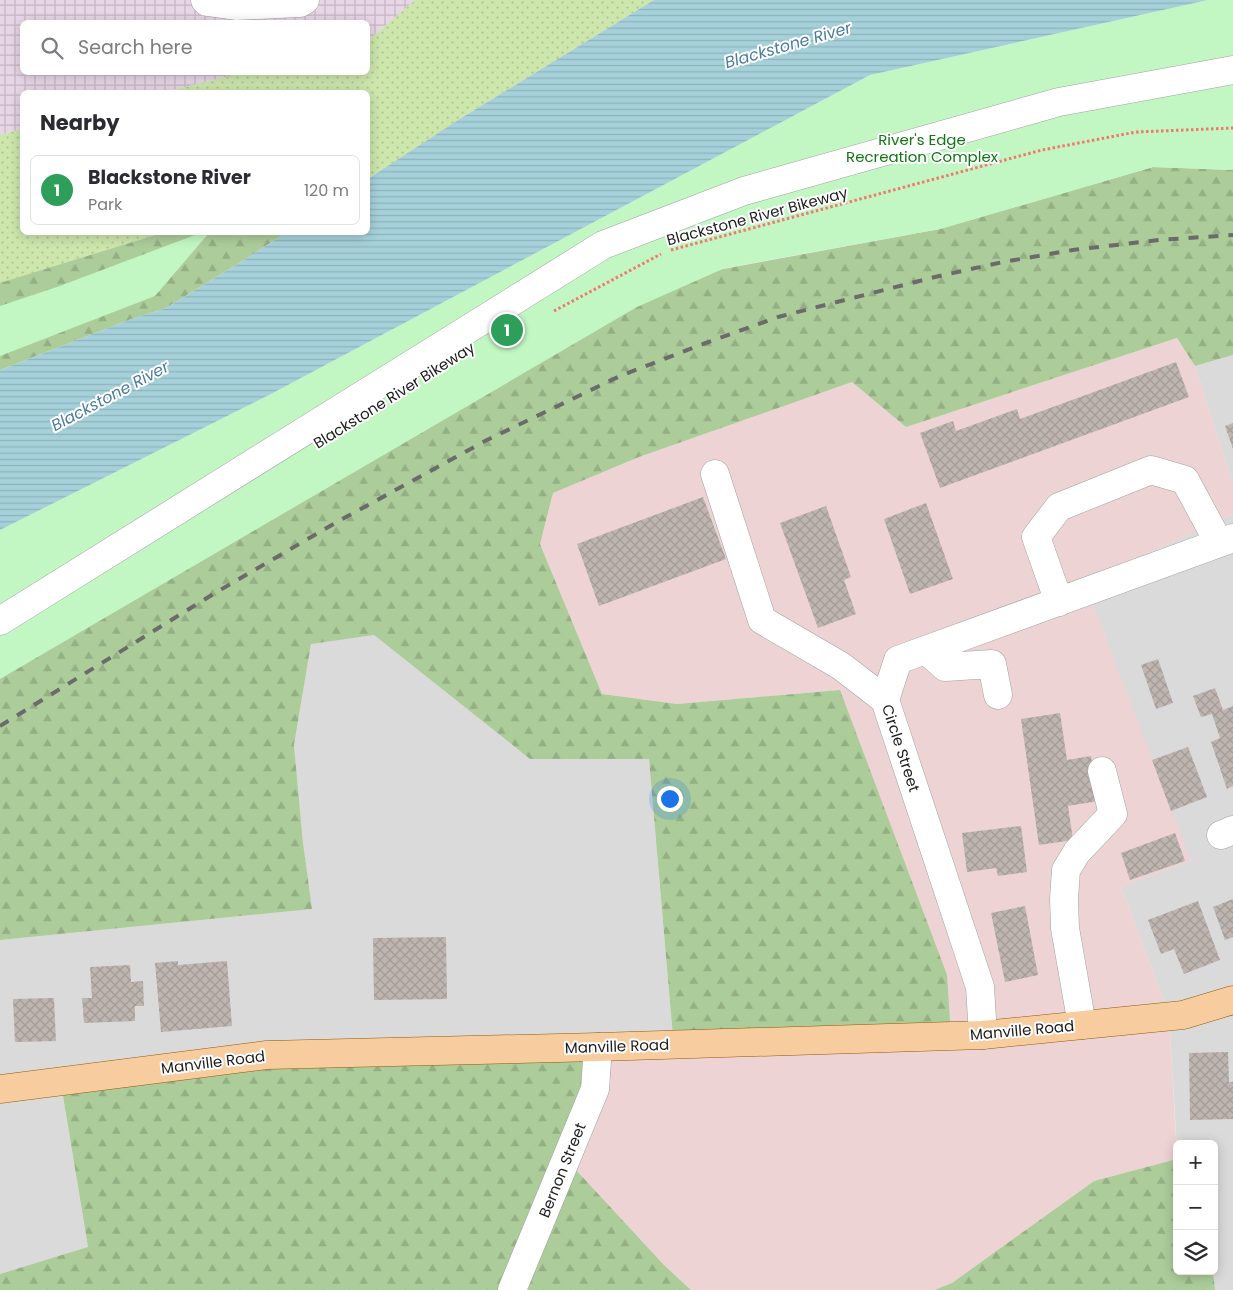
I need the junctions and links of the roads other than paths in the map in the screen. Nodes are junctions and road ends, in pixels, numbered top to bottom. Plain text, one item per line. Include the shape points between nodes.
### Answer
1 (205, 0) edge
2 (305, 0) edge
3 (1233, 70) edge
4 (715, 474) dead end
5 (1226, 541) edge
6 (1060, 602) junction
7 (0, 621) edge
8 (926, 650) junction
9 (998, 695) dead end
10 (885, 700) junction
11 (1102, 771) dead end
12 (1233, 1000) edge
13 (1082, 1025) junction
14 (984, 1034) junction
15 (598, 1047) junction
16 (0, 1089) edge
17 (512, 1290) edge

1 - 2 street via 236,6 300,3
3 - 7 street via 1060,102 744,192 603,245
4 - 10 street via 762,620 841,666
5 - 6 street, Circle Street
5 - 6 street via 1185,480 1150,470 1059,507 1036,537
6 - 8 street, Circle Street
8 - 9 street via 945,667 992,664
8 - 10 street, Circle Street via 898,660
10 - 14 street, Circle Street via 980,987
11 - 13 street via 1113,814 1077,852 1066,870 1065,928
12 - 13 main road, Manville Road via 1183,1015
13 - 14 main road, Manville Road
14 - 15 main road, Manville Road
15 - 16 main road, Manville Road via 267,1055
15 - 17 street, Bernon Street via 595,1089

